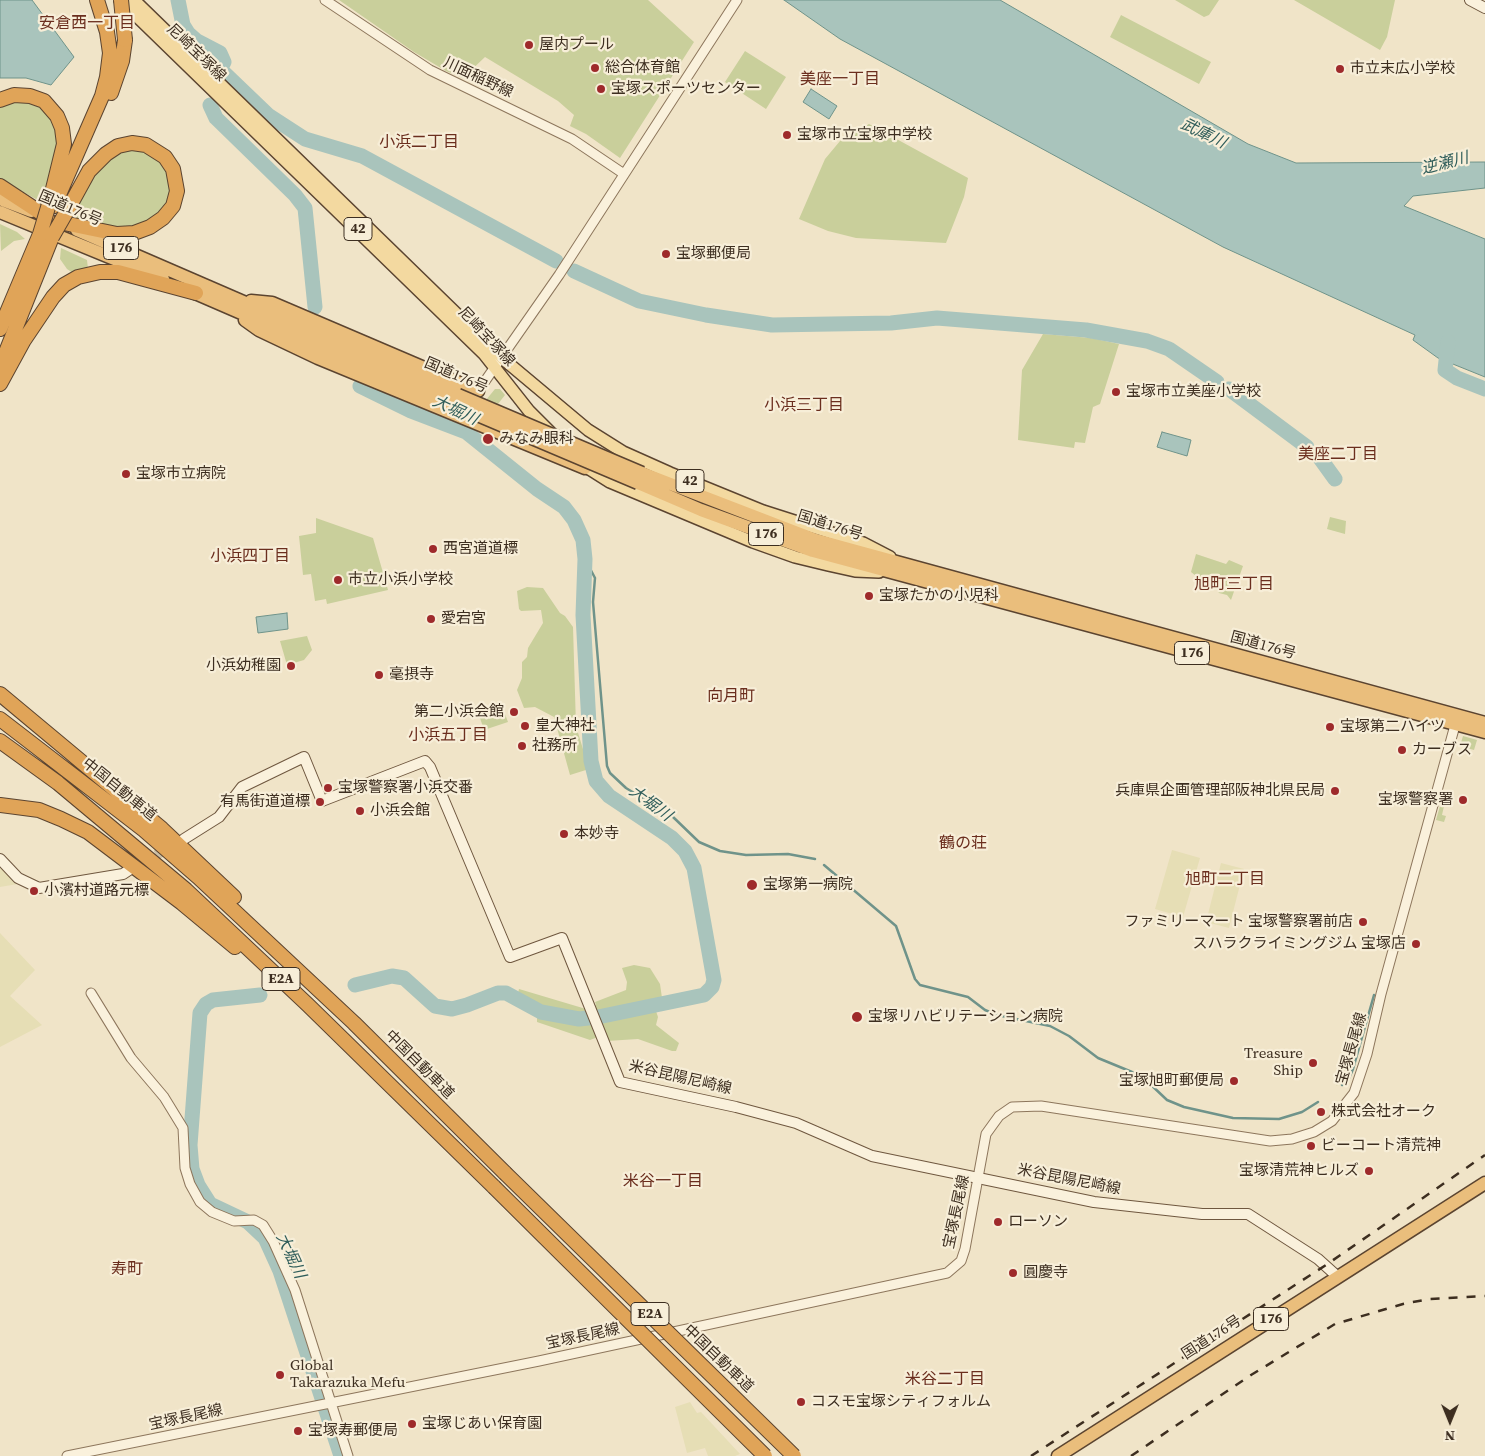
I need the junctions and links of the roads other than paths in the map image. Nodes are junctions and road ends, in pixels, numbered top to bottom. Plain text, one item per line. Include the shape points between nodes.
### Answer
1 (97, 0) edge
2 (121, 0) edge
3 (134, 0) edge
4 (143, 0) edge
5 (325, 0) edge
6 (737, 0) edge
7 (1470, 0) edge
8 (1485, 8) edge
9 (169, 35) junction
10 (0, 100) edge
11 (624, 174) junction
12 (0, 186) edge
13 (0, 199) edge
14 (56, 211) junction
15 (0, 212) edge
16 (46, 236) junction
17 (32, 270) junction
18 (196, 293) junction
19 (241, 301) junction
20 (0, 329) edge
21 (499, 362) junction
22 (0, 367) edge
23 (0, 384) edge
24 (478, 391) junction
25 (458, 405) junction
26 (585, 468) junction
27 (899, 568) junction
28 (0, 694) edge
29 (0, 719) edge
30 (1456, 720) junction
31 (1485, 723) edge
32 (1485, 732) edge
33 (0, 741) edge
34 (0, 805) edge
35 (184, 839) dead end
36 (0, 859) edge
37 (129, 870) tunnel mouth
38 (91, 993) dead end
39 (308, 1005) junction
40 (354, 1023) junction
41 (979, 1178) junction
42 (1485, 1182) edge
43 (1338, 1277) junction
44 (327, 1403) junction
45 (67, 1456) edge
46 (348, 1456) edge
47 (765, 1456) edge
48 (794, 1456) edge
49 (1058, 1456) edge

1 - 14 highway via 110,53 107,77
2 - 14 highway, bridge via 125,40 116,79 83,163
2 - 21 main road, 尼崎宝塚線 / 42
3 - 9 main road, 尼崎宝塚線 / 42
4 - 9 main road, 42
5 - 11 street, 川面稲野線 via 425,68 572,138
6 - 11 street
7 - 8 main road
9 - 21 main road, 尼崎宝塚線 / 42 via 300,159
10 - 14 highway via 14,95 37,98 49,105 60,122 63,152
11 - 21 street
12 - 14 highway
13 - 14 highway, 国道176号 / 176
14 - 14 highway via 117,234 134,233 163,218 172,206 177,191 173,169 153,148 139,143 118,146 89,171
14 - 16 highway, bridge
14 - 16 highway, bridge
14 - 19 highway, 国道176号 / 176
15 - 18 highway, 国道176号 / 176
16 - 17 highway
17 - 20 highway
17 - 22 highway
18 - 23 highway via 118,272 100,272 78,278 53,297
18 - 25 highway, 国道176号 / 176
19 - 24 highway via 272,303
19 - 25 highway, 国道176号 / 176
21 - 24 street
21 - 26 main road, 尼崎宝塚線 / 42 via 529,411
21 - 27 main road, 尼崎宝塚線 / 42 via 588,430 623,452 763,511 863,543
24 - 25 street
25 - 26 highway
25 - 27 highway, 国道176号 / 176, bridge via 640,478 701,510 813,551
26 - 27 main road, 尼崎宝塚線 / 42 via 702,522 795,556 855,571
27 - 30 highway, 国道176号 / 176
28 - 40 highway via 162,829 236,899
29 - 40 highway, 中国自動車道 / E2A via 144,830 250,924
30 - 31 highway, 国道176号 / 176
30 - 32 highway, 国道176号 / 176
30 - 41 street, 宝塚長尾線 via 1367,1054 1354,1093 1332,1121 1314,1132 1270,1141 1041,1106 1012,1107 999,1116 986,1134
33 - 39 highway, E2A via 58,783 186,890
34 - 39 highway via 39,810 88,832
35 - 41 main road, 米谷昆陽尼崎線 via 219,817 242,787 304,757 322,802 425,761 510,957 562,938 620,1082 796,1123 872,1156
36 - 37 main road via 18,878 39,888 123,874
38 - 44 street via 131,1058 164,1097 183,1128 185,1168 200,1202 212,1212 234,1221 250,1220 263,1225 288,1272
39 - 47 highway, E2A, bridge
40 - 48 highway, 中国自動車道 / E2A, bridge
41 - 43 main road, 米谷昆陽尼崎線 via 1094,1202 1202,1214 1248,1214 1318,1259
41 - 44 street, 宝塚長尾線 via 961,1261 947,1273
42 - 43 highway, 国道176号 / 176
43 - 49 highway, 国道176号 / 176
44 - 45 street, 宝塚長尾線
44 - 46 street

